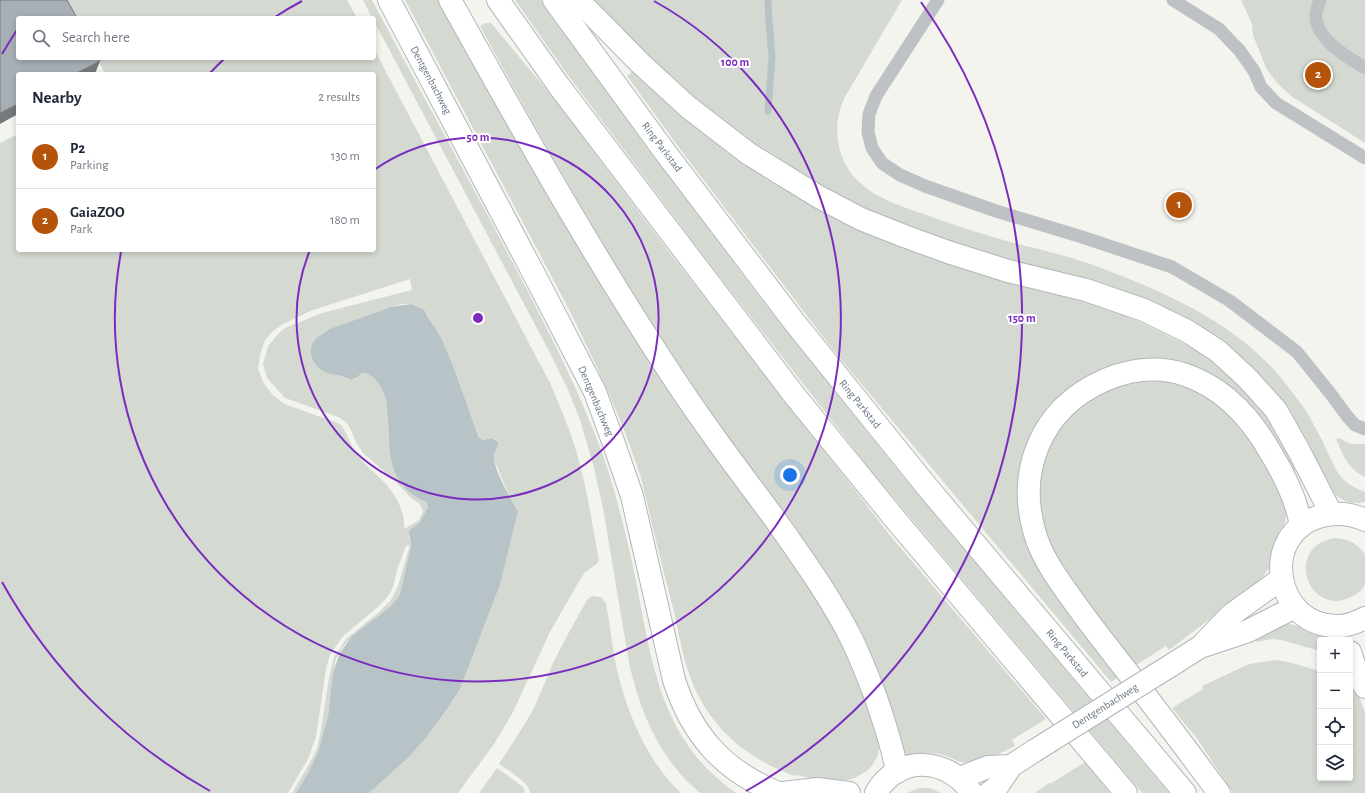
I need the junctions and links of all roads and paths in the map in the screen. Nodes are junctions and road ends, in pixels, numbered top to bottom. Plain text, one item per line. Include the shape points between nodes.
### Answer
1 (389, 0) edge
2 (450, 0) edge
3 (498, 0) edge
4 (554, 0) edge
5 (578, 0) edge
6 (938, 0) edge
7 (1173, 0) edge
8 (1320, 0) edge
9 (1365, 68) edge
10 (1365, 158) edge
11 (1365, 429) edge
12 (1331, 513) junction
13 (1365, 520) edge
14 (1301, 526) junction
15 (1281, 579) junction
16 (1295, 607) junction
17 (1365, 618) edge
18 (1342, 633) edge
19 (1200, 647) junction
20 (1353, 661) edge
21 (1365, 687) edge
22 (1011, 766) junction
23 (897, 772) junction
24 (966, 786) edge
25 (778, 793) edge
26 (783, 793) edge
27 (849, 793) edge
28 (876, 793) edge
29 (989, 793) edge
30 (1126, 793) edge
31 (1185, 793) edge
32 (1219, 793) edge

1 - 25 main road, Dentgenbachweg via 594,392 632,496 679,696 695,727 716,753 759,785
2 - 23 main road via 630,310 700,416 813,574 837,613 865,670 884,721
3 - 30 main road via 563,92 795,396
4 - 31 main road, Ring Parkstad via 795,323 928,488
5 - 12 main road via 640,63 688,106 749,154 819,197 861,219 948,252 1008,271 1086,290 1144,310 1187,331 1218,351 1276,410
6 - 11 lane via 876,96 869,114 868,132 872,148 882,163 900,175 925,186 1172,267 1230,300 1297,352 1347,416 1355,425
7 - 10 lane via 1219,30 1240,51 1254,71 1261,87 1276,103
8 - 9 lane via 1316,18 1321,32 1339,52
12 - 13 main road via 1354,515
12 - 14 main road
14 - 15 main road via 1286,545 1282,556
14 - 32 main road via 1299,512 1270,450 1250,421 1218,391 1185,375 1146,369 1126,372 1096,384 1068,403 1055,417 1045,431 1035,454 1029,479 1031,517 1037,539 1049,563 1100,638
15 - 16 main road via 1286,594
15 - 19 main road, Dentgenbachweg via 1232,615
16 - 18 main road via 1308,617
16 - 19 main road, Dentgenbachweg via 1248,630
17 - 18 main road via 1353,623
19 - 22 main road, Dentgenbachweg, bridge
20 - 21 main road
22 - 24 main road via 988,767
22 - 29 main road, Dentgenbachweg via 997,787
23 - 24 main road via 922,764 936,766 949,771
23 - 28 main road via 887,778
26 - 27 main road via 817,789

